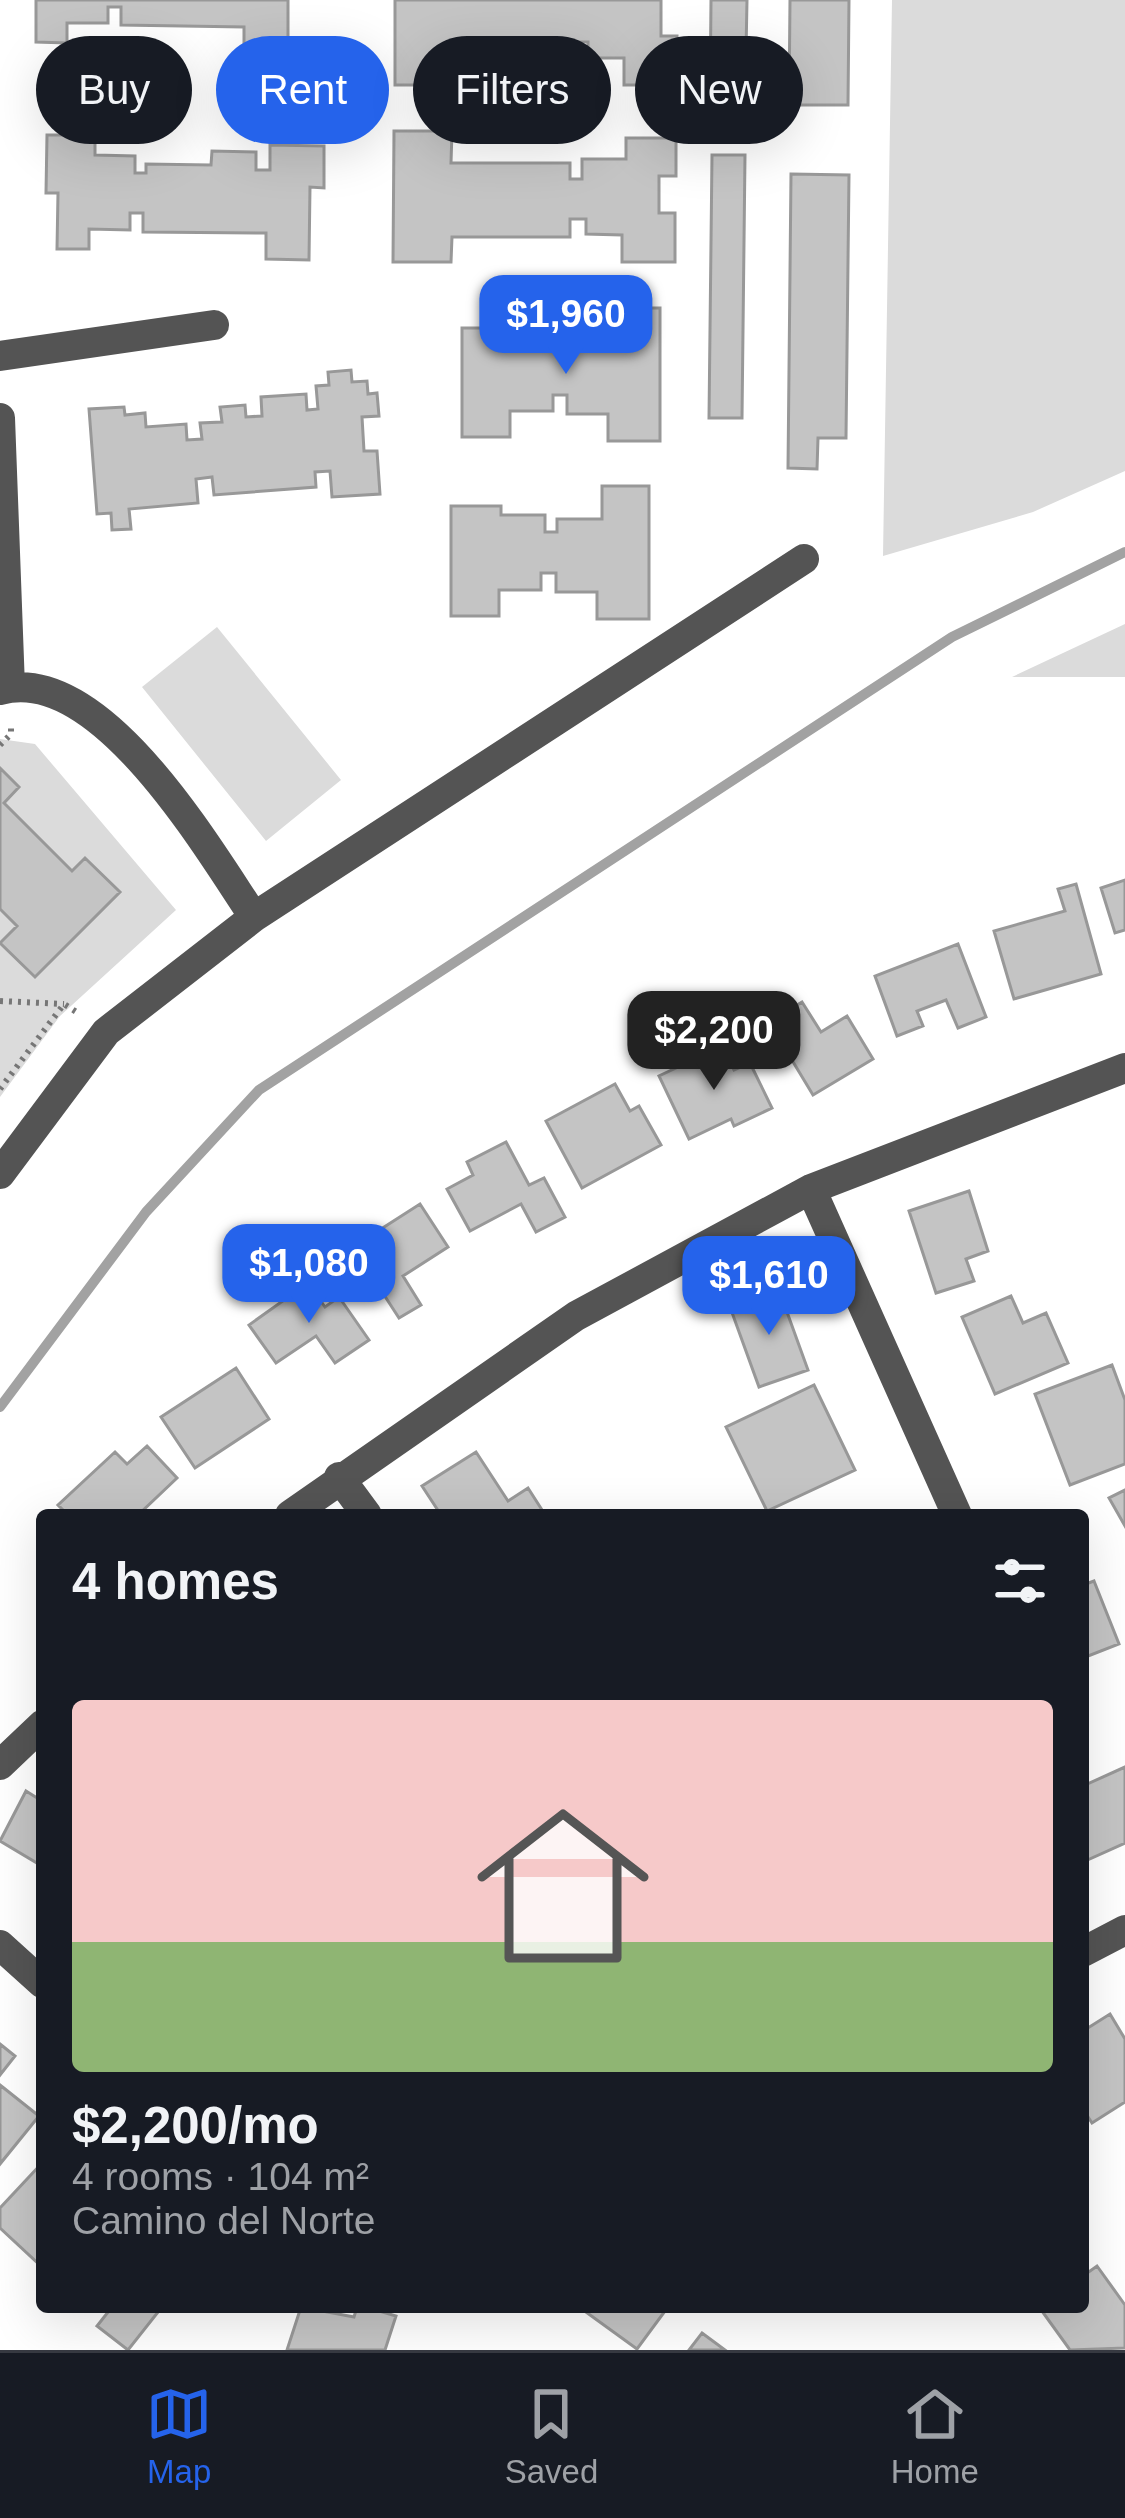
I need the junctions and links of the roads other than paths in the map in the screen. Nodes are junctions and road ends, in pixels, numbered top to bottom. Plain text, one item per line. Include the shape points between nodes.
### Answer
1 (214, 325) dead end
2 (0, 356) edge
3 (0, 418) edge
4 (803, 559) dead end
5 (5, 689) edge
6 (254, 916) junction
7 (1125, 1068) edge
8 (0, 1174) edge
9 (811, 1189) junction
10 (338, 1477) junction
11 (298, 1509) edge
12 (362, 1509) edge
13 (954, 1509) edge
14 (36, 1731) edge
15 (0, 1765) edge
16 (1125, 1930) edge
17 (0, 1945) edge
18 (1089, 1949) edge
19 (36, 1978) edge

1 - 2 street
3 - 5 street
4 - 6 street
5 - 6 street via 66,700 127,742
6 - 8 street via 106,1032
7 - 9 street
9 - 10 street via 576,1316
9 - 13 street
10 - 11 street
10 - 12 street
14 - 15 street
16 - 18 street
17 - 19 street

